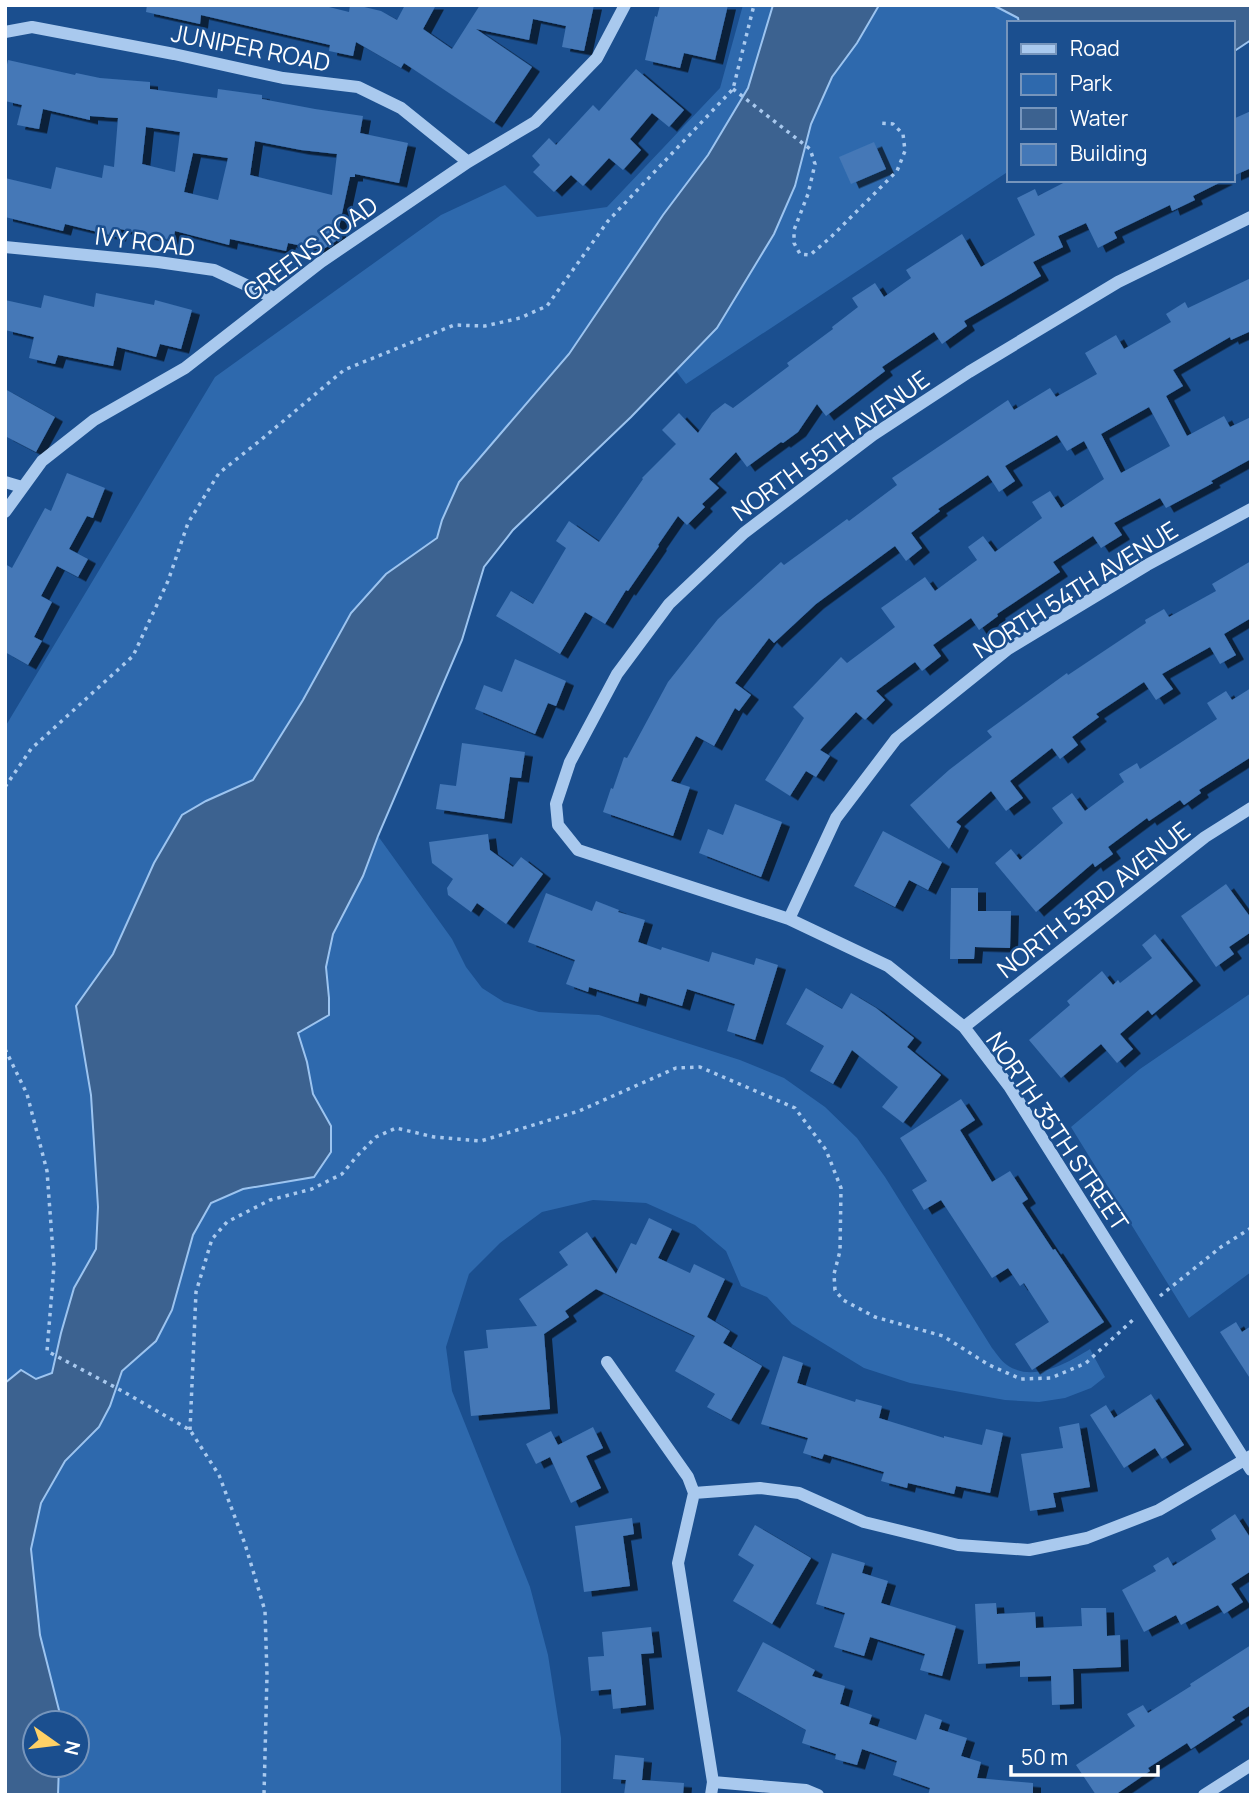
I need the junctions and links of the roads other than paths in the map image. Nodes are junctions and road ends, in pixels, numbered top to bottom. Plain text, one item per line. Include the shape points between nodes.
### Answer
1 (625, 5) edge
2 (5, 32) edge
3 (468, 162) junction
4 (1251, 217) edge
5 (5, 247) edge
6 (274, 298) junction
7 (5, 482) edge
8 (22, 487) junction
9 (1251, 509) edge
10 (5, 512) edge
11 (1251, 808) edge
12 (558, 825) joint
13 (789, 919) junction
14 (964, 1027) junction
15 (607, 1362) dead end
16 (1249, 1462) edge
17 (694, 1493) junction
18 (1251, 1765) edge
19 (712, 1788) edge
20 (818, 1795) edge
21 (1204, 1795) edge

1 - 3 street, GREENS ROAD via 597,58 535,121
2 - 3 street, JUNIPER ROAD via 32,27 282,78 358,87 401,108
3 - 6 street, GREENS ROAD
4 - 12 street, NORTH 55TH AVENUE via 1118,282 969,372 873,435 744,533 669,604 617,674 570,762 556,804
5 - 6 street, IVY ROAD via 214,270
6 - 8 street, GREENS ROAD via 185,368 94,420 42,461
7 - 8 street
8 - 10 street, GREENS ROAD
9 - 13 street, NORTH 54TH AVENUE via 1008,649 896,739 836,818
11 - 14 street, NORTH 53RD AVENUE via 1205,837
12 - 13 street, NORTH 35TH STREET via 578,850
13 - 14 street, NORTH 35TH STREET via 888,966
14 - 16 street, NORTH 35TH STREET via 1009,1086
15 - 17 street via 688,1477
16 - 17 street via 1159,1510 1087,1538 1029,1550 931,1539 864,1522 799,1493 760,1488
17 - 19 street via 678,1563
18 - 21 street
19 - 20 street via 806,1790

